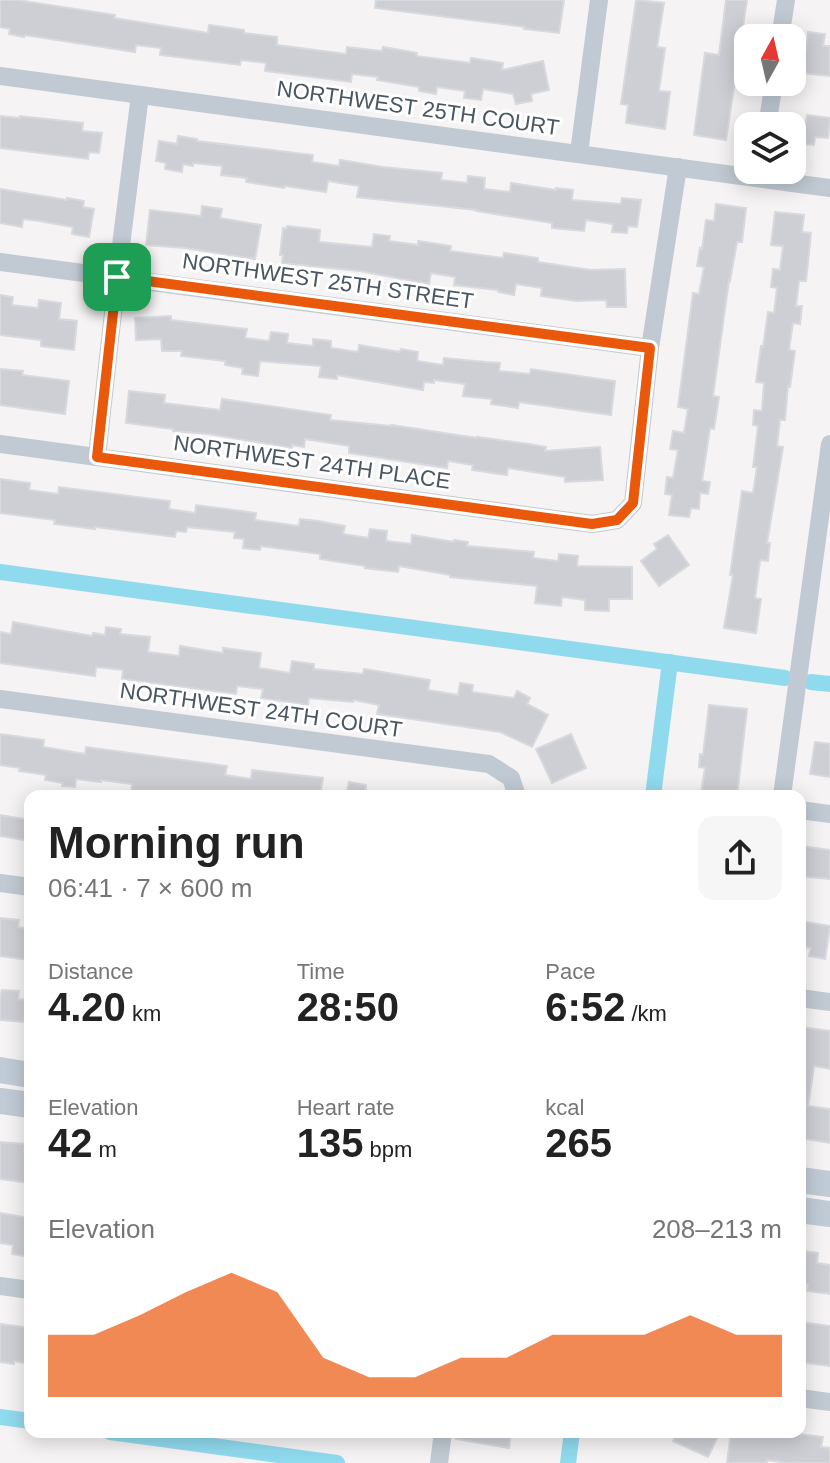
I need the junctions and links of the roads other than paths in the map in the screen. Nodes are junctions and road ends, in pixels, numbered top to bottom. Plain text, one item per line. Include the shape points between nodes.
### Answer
1 (599, 0) edge
2 (786, 0) edge
3 (782, 24) edge
4 (0, 76) edge
5 (140, 95) junction
6 (579, 153) junction
7 (678, 167) junction
8 (734, 172) edge
9 (806, 183) edge
10 (830, 188) edge
11 (0, 262) edge
12 (117, 277) junction
13 (650, 348) junction
14 (0, 444) edge
15 (830, 444) edge
16 (97, 457) junction
17 (822, 560) edge
18 (0, 699) edge
19 (514, 787) edge
20 (783, 790) edge
21 (806, 811) edge
22 (830, 814) edge
23 (0, 883) edge
24 (24, 886) edge
25 (806, 999) edge
26 (830, 1002) edge
27 (0, 1070) edge
28 (24, 1074) edge
29 (0, 1101) edge
30 (24, 1104) edge
31 (806, 1181) edge
32 (830, 1184) edge
33 (806, 1211) edge
34 (830, 1214) edge
35 (0, 1286) edge
36 (24, 1289) edge
37 (806, 1399) edge
38 (830, 1402) edge
39 (442, 1438) edge
40 (439, 1463) edge

1 - 6 street
2 - 3 street
4 - 5 street, NORTHWEST 25TH COURT
5 - 6 street, NORTHWEST 25TH COURT
5 - 12 street
6 - 7 street, NORTHWEST 25TH COURT
7 - 8 street, NORTHWEST 25TH COURT
7 - 13 street
9 - 10 street, NORTHWEST 25TH COURT
11 - 12 street, NORTHWEST 25TH STREET
12 - 13 street, NORTHWEST 25TH STREET
12 - 16 street
13 - 16 street, NORTHWEST 24TH PLACE via 633,503 617,520 592,524
14 - 16 street, NORTHWEST 24TH PLACE
15 - 17 street
17 - 20 street
18 - 19 street, NORTHWEST 24TH COURT via 489,764
21 - 22 street
23 - 24 street
25 - 26 street
27 - 28 street
29 - 30 street
31 - 32 street
33 - 34 street
35 - 36 street
37 - 38 street
39 - 40 street

